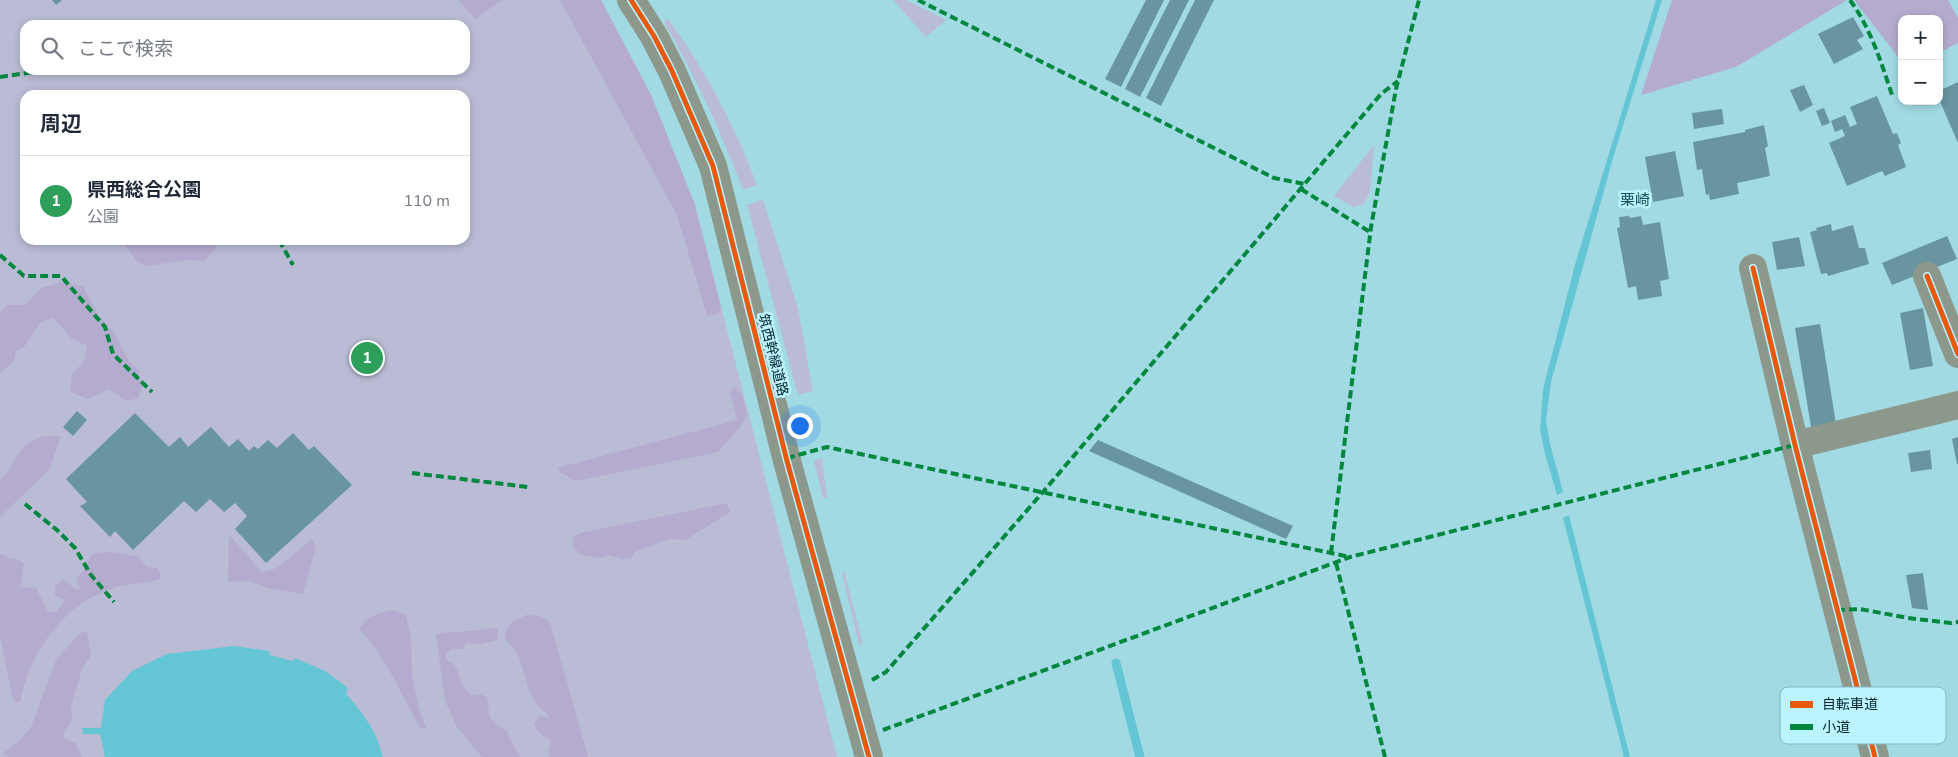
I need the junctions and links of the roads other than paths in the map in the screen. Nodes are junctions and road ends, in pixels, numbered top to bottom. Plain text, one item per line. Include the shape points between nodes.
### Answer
1 (631, 0) edge
2 (1753, 268) dead end
3 (1927, 276) dead end
4 (1958, 354) edge
5 (1958, 405) edge
6 (1795, 445) junction
7 (1857, 687) edge
8 (1872, 744) edge
9 (869, 757) edge
10 (1875, 757) edge

1 - 9 street, 筑西幹線道路 via 672,71 713,166 787,462
2 - 6 street
3 - 4 street
5 - 6 street
6 - 7 street
8 - 10 street

